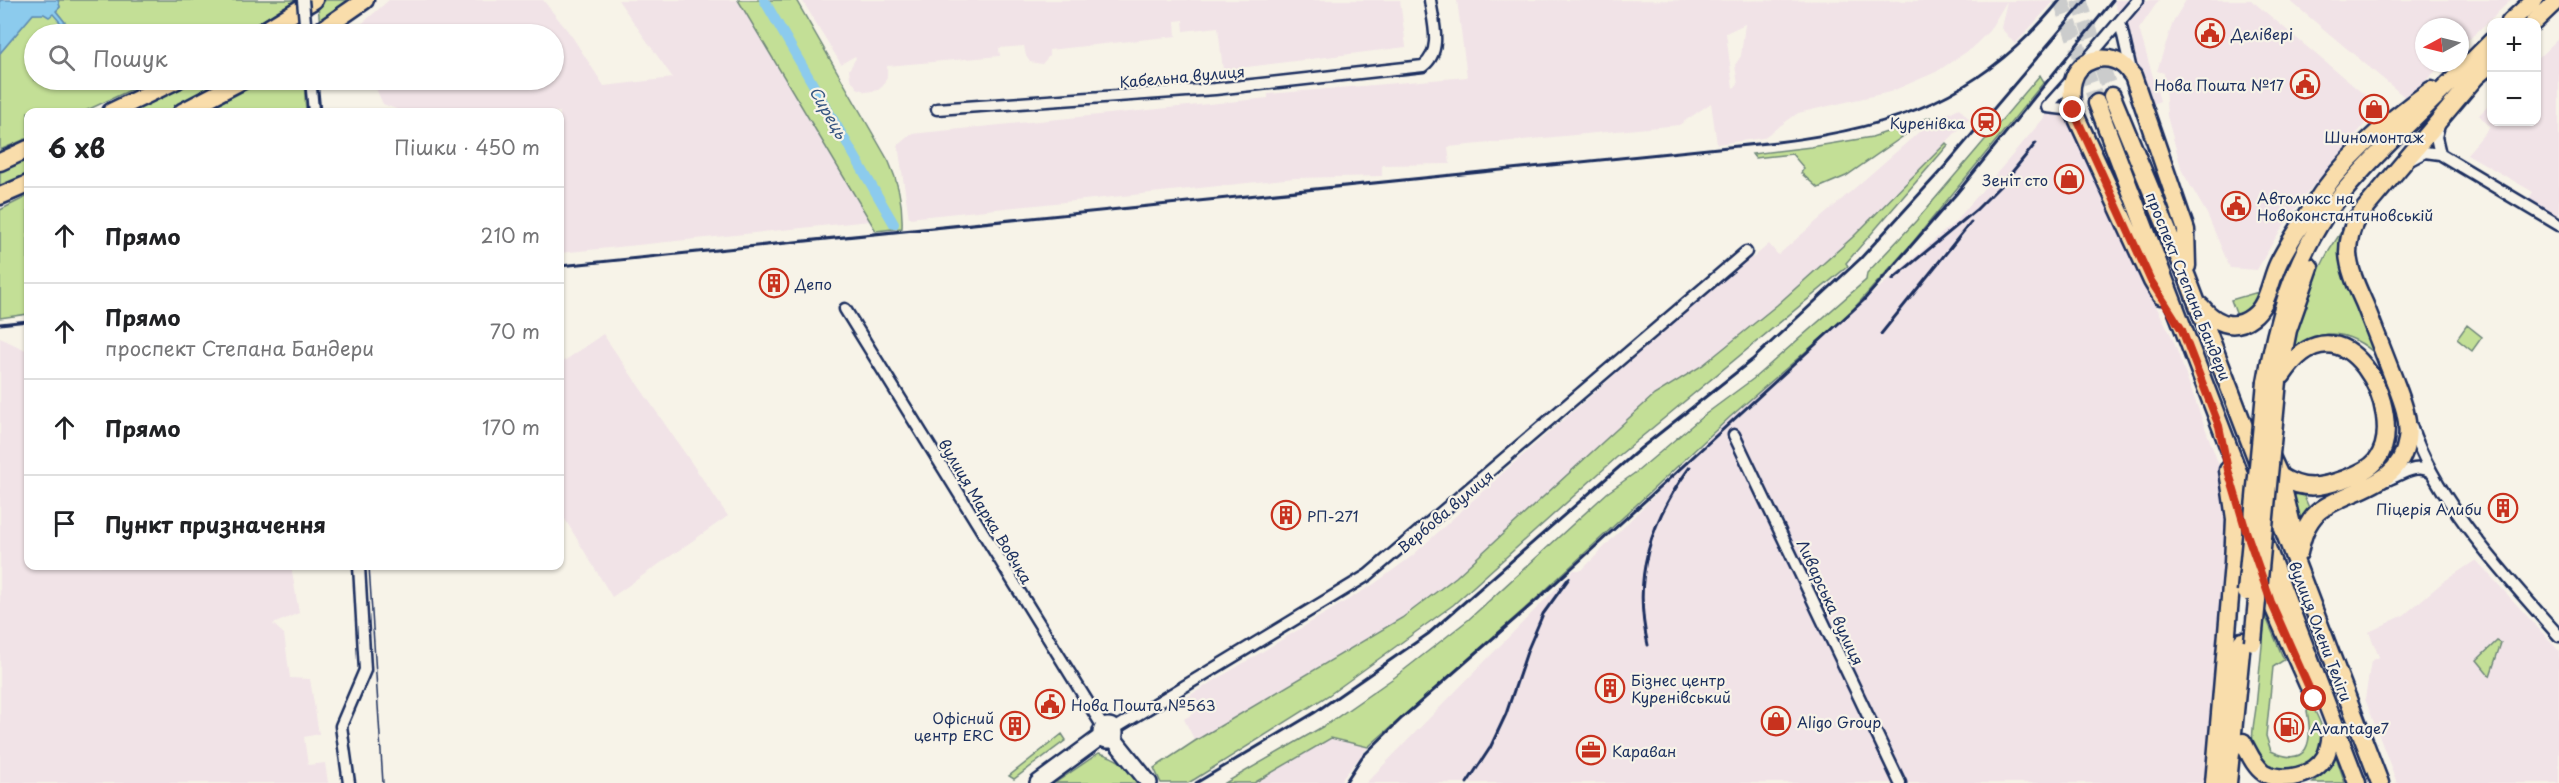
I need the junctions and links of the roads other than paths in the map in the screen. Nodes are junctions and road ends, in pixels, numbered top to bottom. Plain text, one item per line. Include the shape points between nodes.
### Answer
1 (303, 0) edge
2 (314, 0) edge
3 (365, 0) edge
4 (1430, 0) edge
5 (2138, 0) edge
6 (2534, 0) edge
7 (2557, 0) edge
8 (2514, 18) edge
9 (2538, 18) edge
10 (2120, 22) junction
11 (275, 24) edge
12 (305, 24) edge
13 (330, 24) edge
14 (2481, 66) edge
15 (2078, 71) junction
16 (2133, 76) junction
17 (156, 90) edge
18 (224, 90) edge
19 (311, 90) edge
20 (2112, 96) tunnel mouth
21 (2097, 103) tunnel mouth
22 (119, 108) edge
23 (190, 108) edge
24 (314, 108) edge
25 (937, 109) dead end
26 (2073, 110) junction
27 (2433, 114) junction
28 (24, 152) edge
29 (2440, 154) junction
30 (0, 162) edge
31 (2393, 176) junction
32 (24, 186) edge
33 (0, 196) edge
34 (2559, 225) edge
35 (1746, 252) dead end
36 (2187, 277) junction
37 (2195, 298) junction
38 (845, 309) dead end
39 (2182, 330) junction
40 (2272, 382) junction
41 (2404, 406) junction
42 (2219, 426) junction
43 (1734, 435) dead end
44 (2228, 470) junction
45 (2432, 473) junction
46 (2272, 477) junction
47 (2368, 489) junction
48 (2258, 531) joint
49 (2299, 553) junction
50 (359, 570) edge
51 (2559, 636) edge
52 (2322, 637) junction
53 (2247, 641) junction
54 (1108, 732) junction
55 (2331, 734) junction
56 (2243, 742) junction
57 (2355, 779) edge
58 (349, 783) edge
59 (1038, 783) edge
60 (1149, 783) edge
61 (1900, 783) edge
62 (2214, 783) edge
63 (2228, 783) edge
64 (2240, 783) edge
65 (2380, 783) edge

1 - 12 street, bridge
2 - 11 main road
3 - 13 main road
4 - 25 street, Кабельна вулиця via 1436,46 1423,66 1215,89
5 - 10 street
6 - 8 main road
7 - 9 main road
10 - 15 street
10 - 16 street
14 - 27 main road
14 - 37 main road via 2389,121 2349,159 2312,206 2278,264 2261,309 2252,318 2234,324 2218,322
15 - 16 main road via 2096,58 2110,59
15 - 26 main road via 2071,94
15 - 26 street via 2048,107
16 - 36 main road via 2186,230
17 - 22 main road
18 - 23 main road
19 - 24 street
20 - 36 main road, проспект Степана Бандери
21 - 39 main road, проспект Степана Бандери
26 - 39 main road via 2151,281
27 - 29 street
27 - 31 main road
27 - 40 main road via 2368,180 2325,237 2302,286
28 - 30 main road
29 - 31 street via 2418,154
29 - 34 street
31 - 41 main road via 2357,218 2348,254
32 - 33 main road
35 - 54 street, Вербова вулиця via 1368,576
36 - 37 main road, проспект Степана Бандери
37 - 46 main road, проспект Степана Бандери
38 - 54 street, вулиця Марка Вовчка
39 - 42 main road, проспект Степана Бандери
40 - 46 main road via 2308,348 2330,344 2346,349 2367,368 2387,431 2383,451 2375,463 2351,477 2311,488
40 - 53 main road, bridge
41 - 45 street
41 - 47 main road via 2407,431 2403,453 2388,474
42 - 44 main road
42 - 48 main road, проспект Степана Бандери
43 - 61 street, Ливарська вулиця
44 - 55 main road via 2271,602
44 - 62 main road via 2235,519
45 - 47 street via 2414,469
45 - 51 street via 2483,547
46 - 49 main road
46 - 52 main road, вулиця Олени Теліги
47 - 49 main road via 2317,514 2302,538
48 - 57 main road, вулиця Олени Теліги
49 - 52 main road
50 - 58 street via 365,670 340,726
52 - 65 main road, вулиця Олени Теліги
53 - 56 main road
53 - 63 main road
54 - 59 main road, Вербова вулиця
54 - 60 main road
55 - 56 main road via 2325,756 2299,778 2280,779 2264,773
55 - 57 main road
56 - 64 main road

